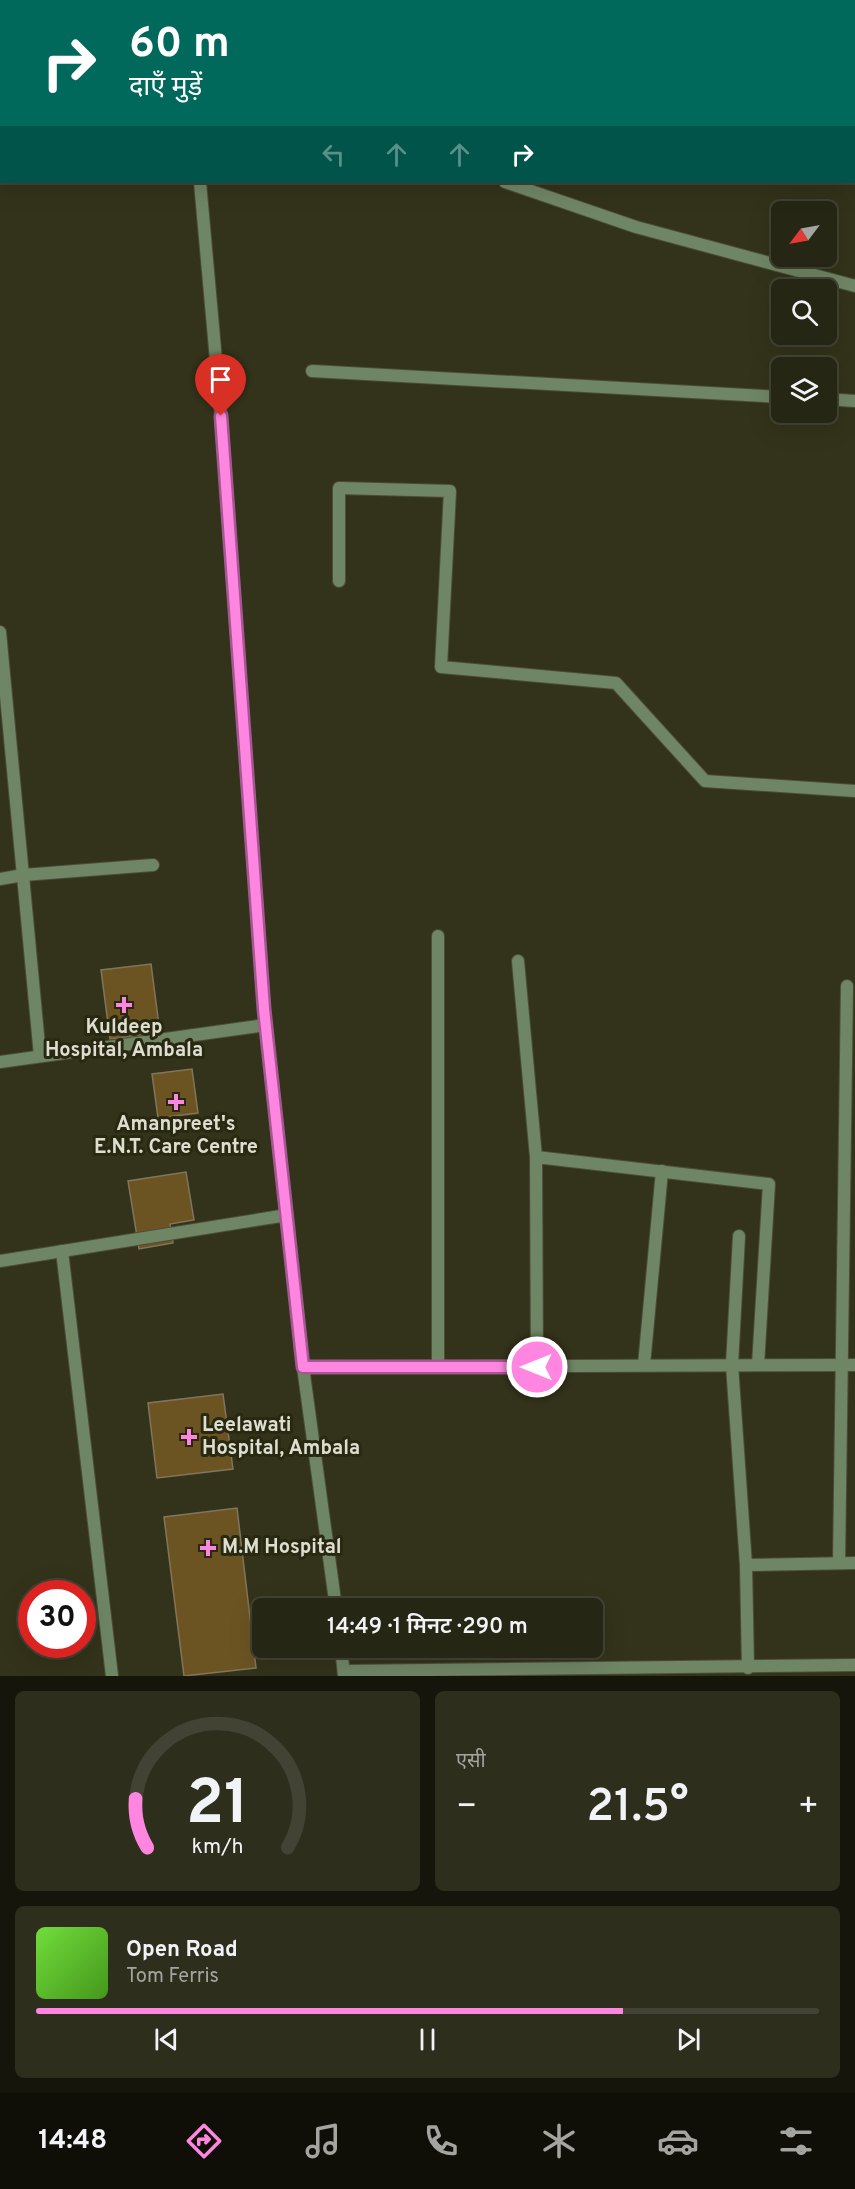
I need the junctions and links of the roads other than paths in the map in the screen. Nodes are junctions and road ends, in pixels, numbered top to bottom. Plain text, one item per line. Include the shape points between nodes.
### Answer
1 (200, 183) edge
2 (508, 183) edge
3 (855, 286) edge
4 (312, 371) dead end
5 (771, 396) edge
6 (837, 400) edge
7 (855, 401) edge
8 (339, 581) dead end
9 (0, 632) edge
10 (855, 791) edge
11 (153, 865) dead end
12 (23, 875) junction
13 (0, 879) edge
14 (438, 936) dead end
15 (518, 961) dead end
16 (847, 986) dead end
17 (266, 1025) junction
18 (40, 1056) junction
19 (0, 1062) edge
20 (536, 1157) junction
21 (662, 1171) junction
22 (286, 1215) junction
23 (739, 1236) dead end
24 (62, 1251) junction
25 (0, 1261) edge
26 (644, 1365) junction
27 (732, 1365) junction
28 (758, 1365) junction
29 (842, 1365) junction
30 (855, 1365) edge
31 (303, 1367) junction
32 (438, 1367) junction
33 (537, 1367) junction
34 (839, 1563) junction
35 (855, 1563) edge
36 (746, 1565) junction
37 (335, 1598) edge
38 (342, 1658) edge
39 (855, 1665) edge
40 (748, 1668) junction
41 (829, 1671) edge
42 (714, 1672) edge
43 (523, 1673) edge
44 (344, 1674) edge
45 (112, 1676) edge

1 - 17 street
2 - 3 street via 636,227
4 - 5 street
6 - 7 street
8 - 10 street via 339,489 450,491 441,667 616,683 705,781
9 - 12 street
11 - 12 street
12 - 13 street
12 - 18 street
14 - 32 street
15 - 20 street
16 - 29 street
17 - 18 street
17 - 22 street
18 - 19 street
20 - 21 street
20 - 33 street
21 - 26 street
21 - 28 street via 769,1184
22 - 24 street
22 - 31 street
23 - 27 street
24 - 25 street
24 - 45 street
26 - 27 street
26 - 33 street
27 - 28 street
27 - 36 street
28 - 29 street
29 - 30 street
29 - 34 street
31 - 32 street
31 - 37 street
32 - 33 street
34 - 35 street
34 - 36 street
36 - 40 street
38 - 44 street
39 - 41 street
40 - 41 street
40 - 42 street
42 - 43 street
43 - 44 street

